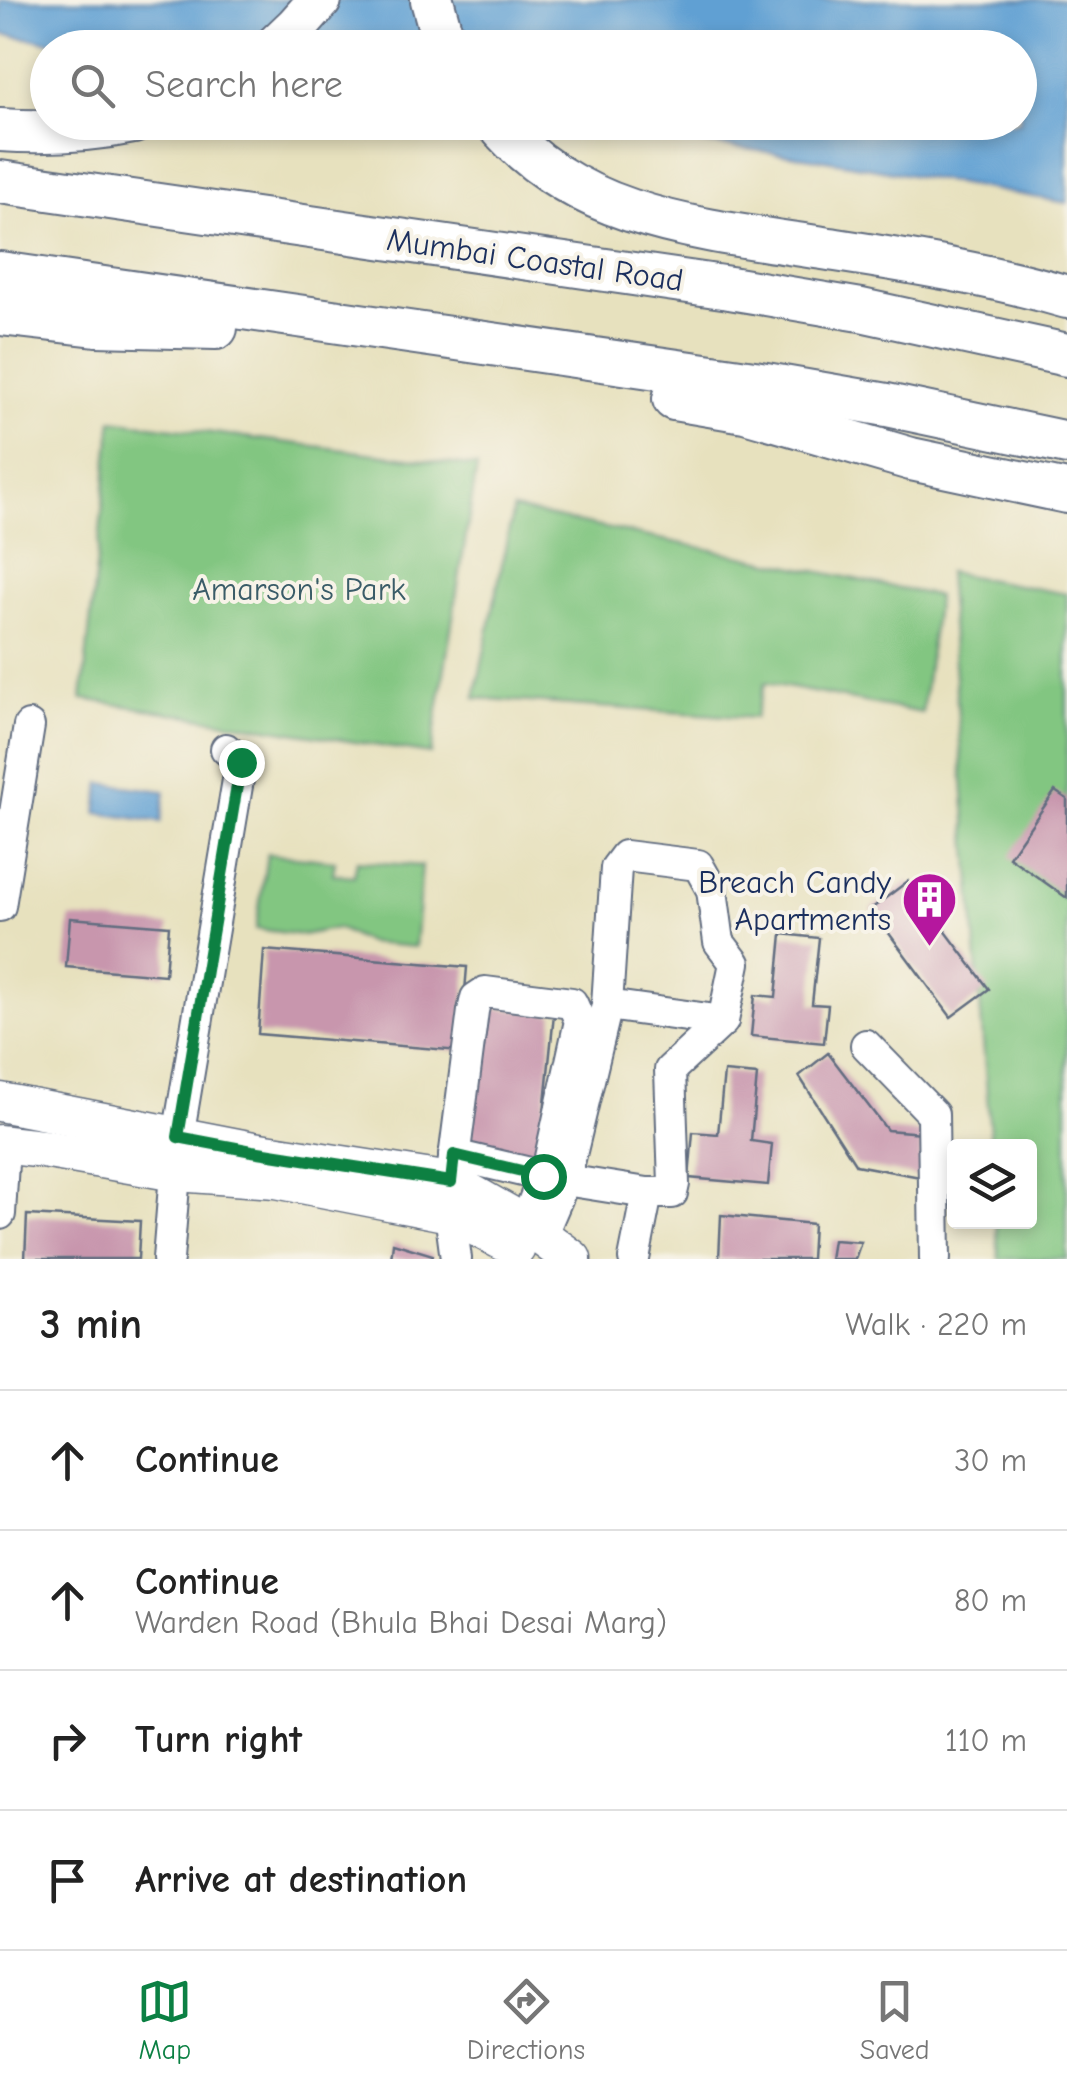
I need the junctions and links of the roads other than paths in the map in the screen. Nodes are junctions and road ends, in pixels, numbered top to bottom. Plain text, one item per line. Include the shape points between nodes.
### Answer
1 (320, 0) edge
2 (432, 0) edge
3 (293, 30) edge
4 (441, 30) edge
5 (0, 130) edge
6 (30, 131) edge
7 (514, 140) edge
8 (0, 182) edge
9 (0, 273) edge
10 (1067, 297) edge
11 (0, 314) edge
12 (336, 322) junction
13 (520, 348) junction
14 (1067, 355) edge
15 (1067, 444) edge
16 (1067, 492) edge
17 (29, 726) dead end
18 (226, 749) dead end
19 (0, 906) edge
20 (607, 1005) junction
21 (723, 1021) junction
22 (866, 1045) dead end
23 (1, 1100) edge
24 (2, 1144) edge
25 (177, 1154) junction
26 (554, 1178) junction
27 (452, 1183) junction
28 (647, 1193) junction
29 (0, 1214) edge
30 (532, 1240) edge
31 (168, 1259) edge
32 (456, 1259) edge
33 (572, 1259) edge
34 (634, 1259) edge
35 (935, 1259) edge

1 - 3 highway
2 - 4 highway
5 - 6 highway
7 - 10 highway via 568,182 632,212
8 - 14 highway, Mumbai Coastal Road via 748,291
9 - 12 highway
11 - 12 highway via 215,328
12 - 13 highway
13 - 15 highway via 887,405
13 - 16 highway via 612,384
17 - 19 street
18 - 25 street via 241,762
20 - 21 street
20 - 21 street via 616,868 625,856 698,865 712,890 719,942 736,963
20 - 26 street
21 - 28 street via 670,1070 674,1184 672,1193
22 - 35 street via 934,1114
23 - 25 main road
24 - 25 main road
24 - 29 street
25 - 27 main road via 252,1151
25 - 31 street
26 - 27 street
26 - 27 street via 549,1162 580,1020 572,1003 485,992 476,998
26 - 28 street
26 - 30 street
27 - 30 main road
27 - 32 street
28 - 34 street
30 - 33 main road

